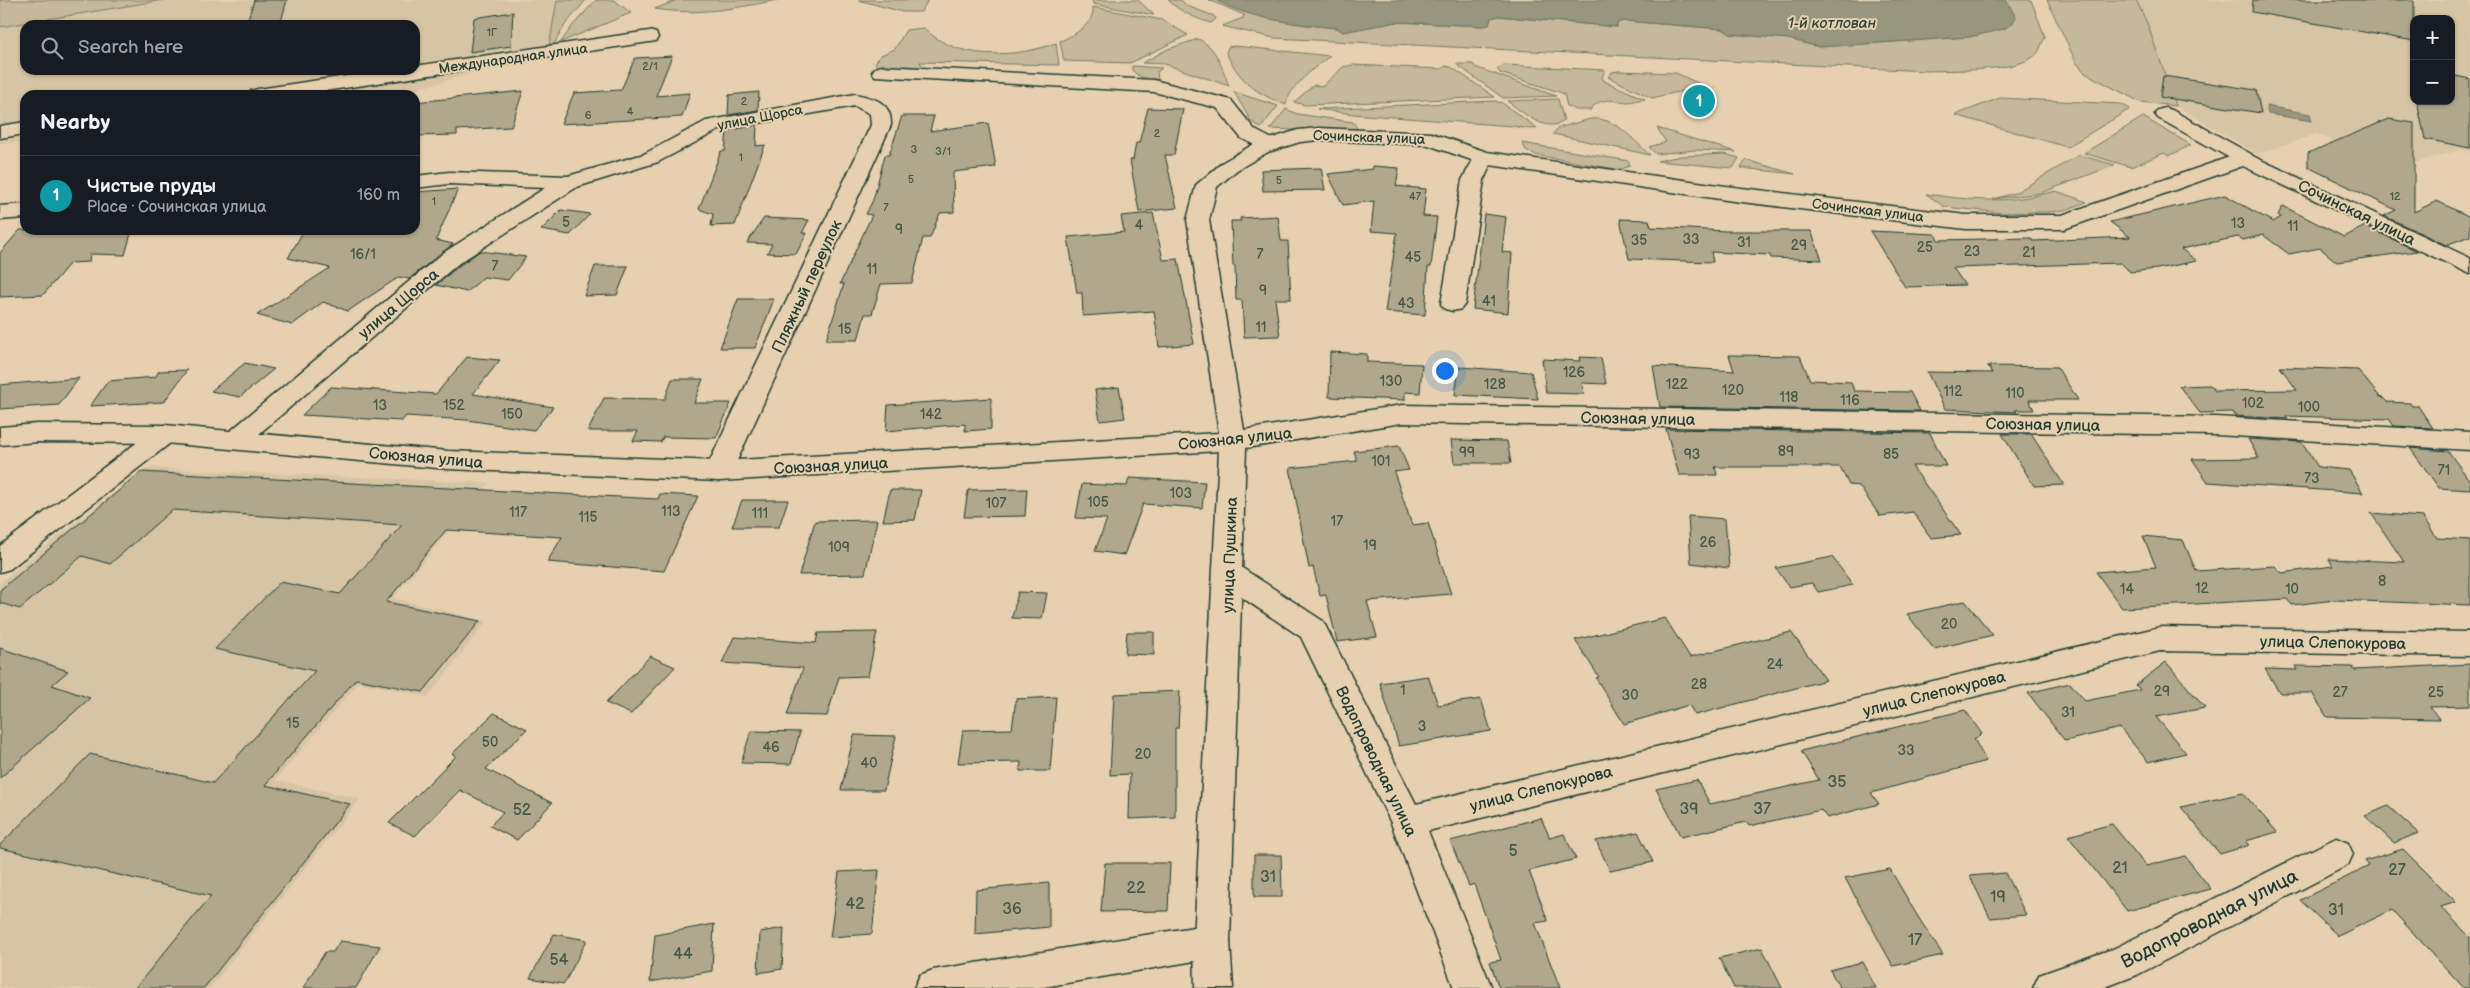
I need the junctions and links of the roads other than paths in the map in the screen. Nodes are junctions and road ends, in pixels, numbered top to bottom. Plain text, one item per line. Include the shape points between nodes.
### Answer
1 (649, 38) dead end
2 (420, 71) edge
3 (882, 72) dead end
4 (395, 75) edge
5 (292, 90) edge
6 (871, 103) joint
7 (2165, 114) dead end
8 (20, 129) edge
9 (0, 132) edge
10 (1262, 148) junction
11 (1483, 158) junction
12 (2244, 158) junction
13 (420, 181) edge
14 (569, 182) junction
15 (20, 211) edge
16 (0, 213) edge
17 (2470, 267) edge
18 (1453, 304) dead end
19 (165, 434) junction
20 (0, 436) edge
21 (237, 439) junction
22 (2470, 441) edge
23 (1233, 442) junction
24 (719, 471) junction
25 (0, 560) edge
26 (1229, 574) junction
27 (2470, 644) edge
28 (1407, 820) junction
29 (2336, 854) dead end
30 (1212, 941) junction
31 (933, 988) edge
32 (1214, 988) edge
33 (1473, 988) edge
34 (2052, 988) edge

1 - 2 street, Международная улица
3 - 10 street via 1154,86 1224,104
4 - 5 street, Международная улица
6 - 14 street, улица Щорса via 855,100 713,125 651,158
6 - 24 street, Пляжный переулок via 880,109 881,125
7 - 12 street, Сочинская улица
8 - 9 street
10 - 11 street, Сочинская улица via 1308,134 1387,136 1431,139
10 - 23 street, улица Пушкина via 1230,166 1207,185 1198,220
11 - 12 street, Сочинская улица via 1734,194 1966,222 2064,222
11 - 18 street via 1473,180
12 - 17 street, Сочинская улица
13 - 14 street, улица Щорса via 450,178
14 - 21 street, улица Щорса via 451,258
15 - 16 street
19 - 20 street, Союзная улица via 37,433
19 - 21 street, Союзная улица
19 - 25 street
21 - 24 street, Союзная улица via 448,460
22 - 23 street, Союзная улица via 2216,426 1402,414
23 - 24 street, Союзная улица
23 - 26 street, улица Пушкина
26 - 28 street, Водопроводная улица via 1312,629
26 - 30 street, улица Пушкина
27 - 28 street, улица Слепокурова via 2160,639
28 - 33 street, Водопроводная улица
29 - 34 street, Водопроводная улица via 2124,963
30 - 31 street
30 - 32 street, улица Пушкина

